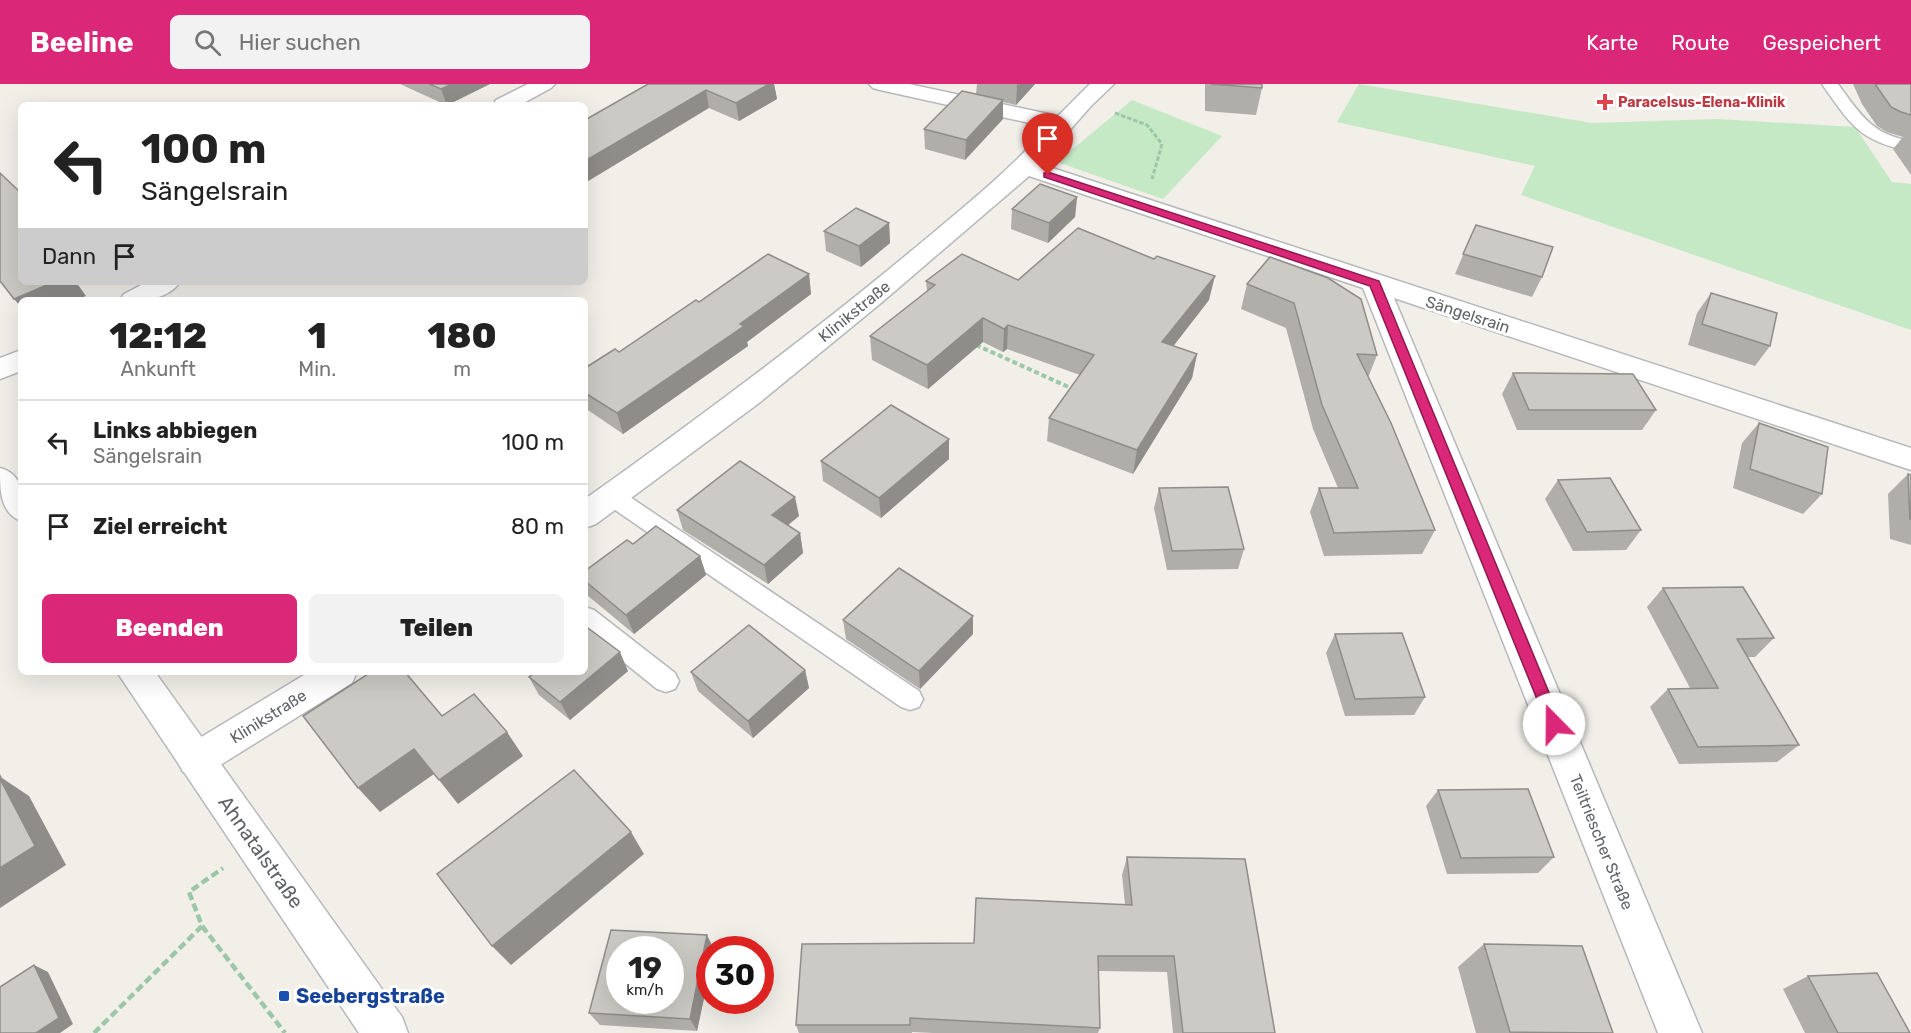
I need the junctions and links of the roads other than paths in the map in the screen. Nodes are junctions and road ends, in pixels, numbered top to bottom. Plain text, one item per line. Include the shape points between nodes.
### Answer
1 (544, 84) edge
2 (880, 84) edge
3 (1102, 84) edge
4 (1830, 84) edge
5 (510, 102) edge
6 (1064, 124) junction
7 (1911, 146) edge
8 (1025, 168) junction
9 (1375, 284) junction
10 (162, 285) edge
11 (139, 297) edge
12 (18, 361) edge
13 (0, 370) edge
14 (1911, 459) edge
15 (0, 479) edge
16 (613, 497) junction
17 (18, 505) edge
18 (588, 514) edge
19 (588, 619) edge
20 (137, 675) edge
21 (334, 675) edge
22 (666, 681) dead end
23 (910, 699) dead end
24 (196, 760) junction
25 (386, 1033) edge
26 (1680, 1033) edge

1 - 5 street
2 - 6 street
3 - 6 street, Klinikstraße
4 - 7 lane via 1868,133
6 - 8 street, Klinikstraße
8 - 9 street, Sängelsrain
8 - 16 street, Klinikstraße via 749,396
9 - 14 street, Sängelsrain
9 - 26 street, Teiltriescher Straße
10 - 11 street
12 - 13 street
15 - 17 street
16 - 18 street, Klinikstraße
16 - 23 lane
19 - 22 lane
20 - 24 street, Ahnatalstraße
21 - 24 street, Klinikstraße
24 - 25 street, Ahnatalstraße

